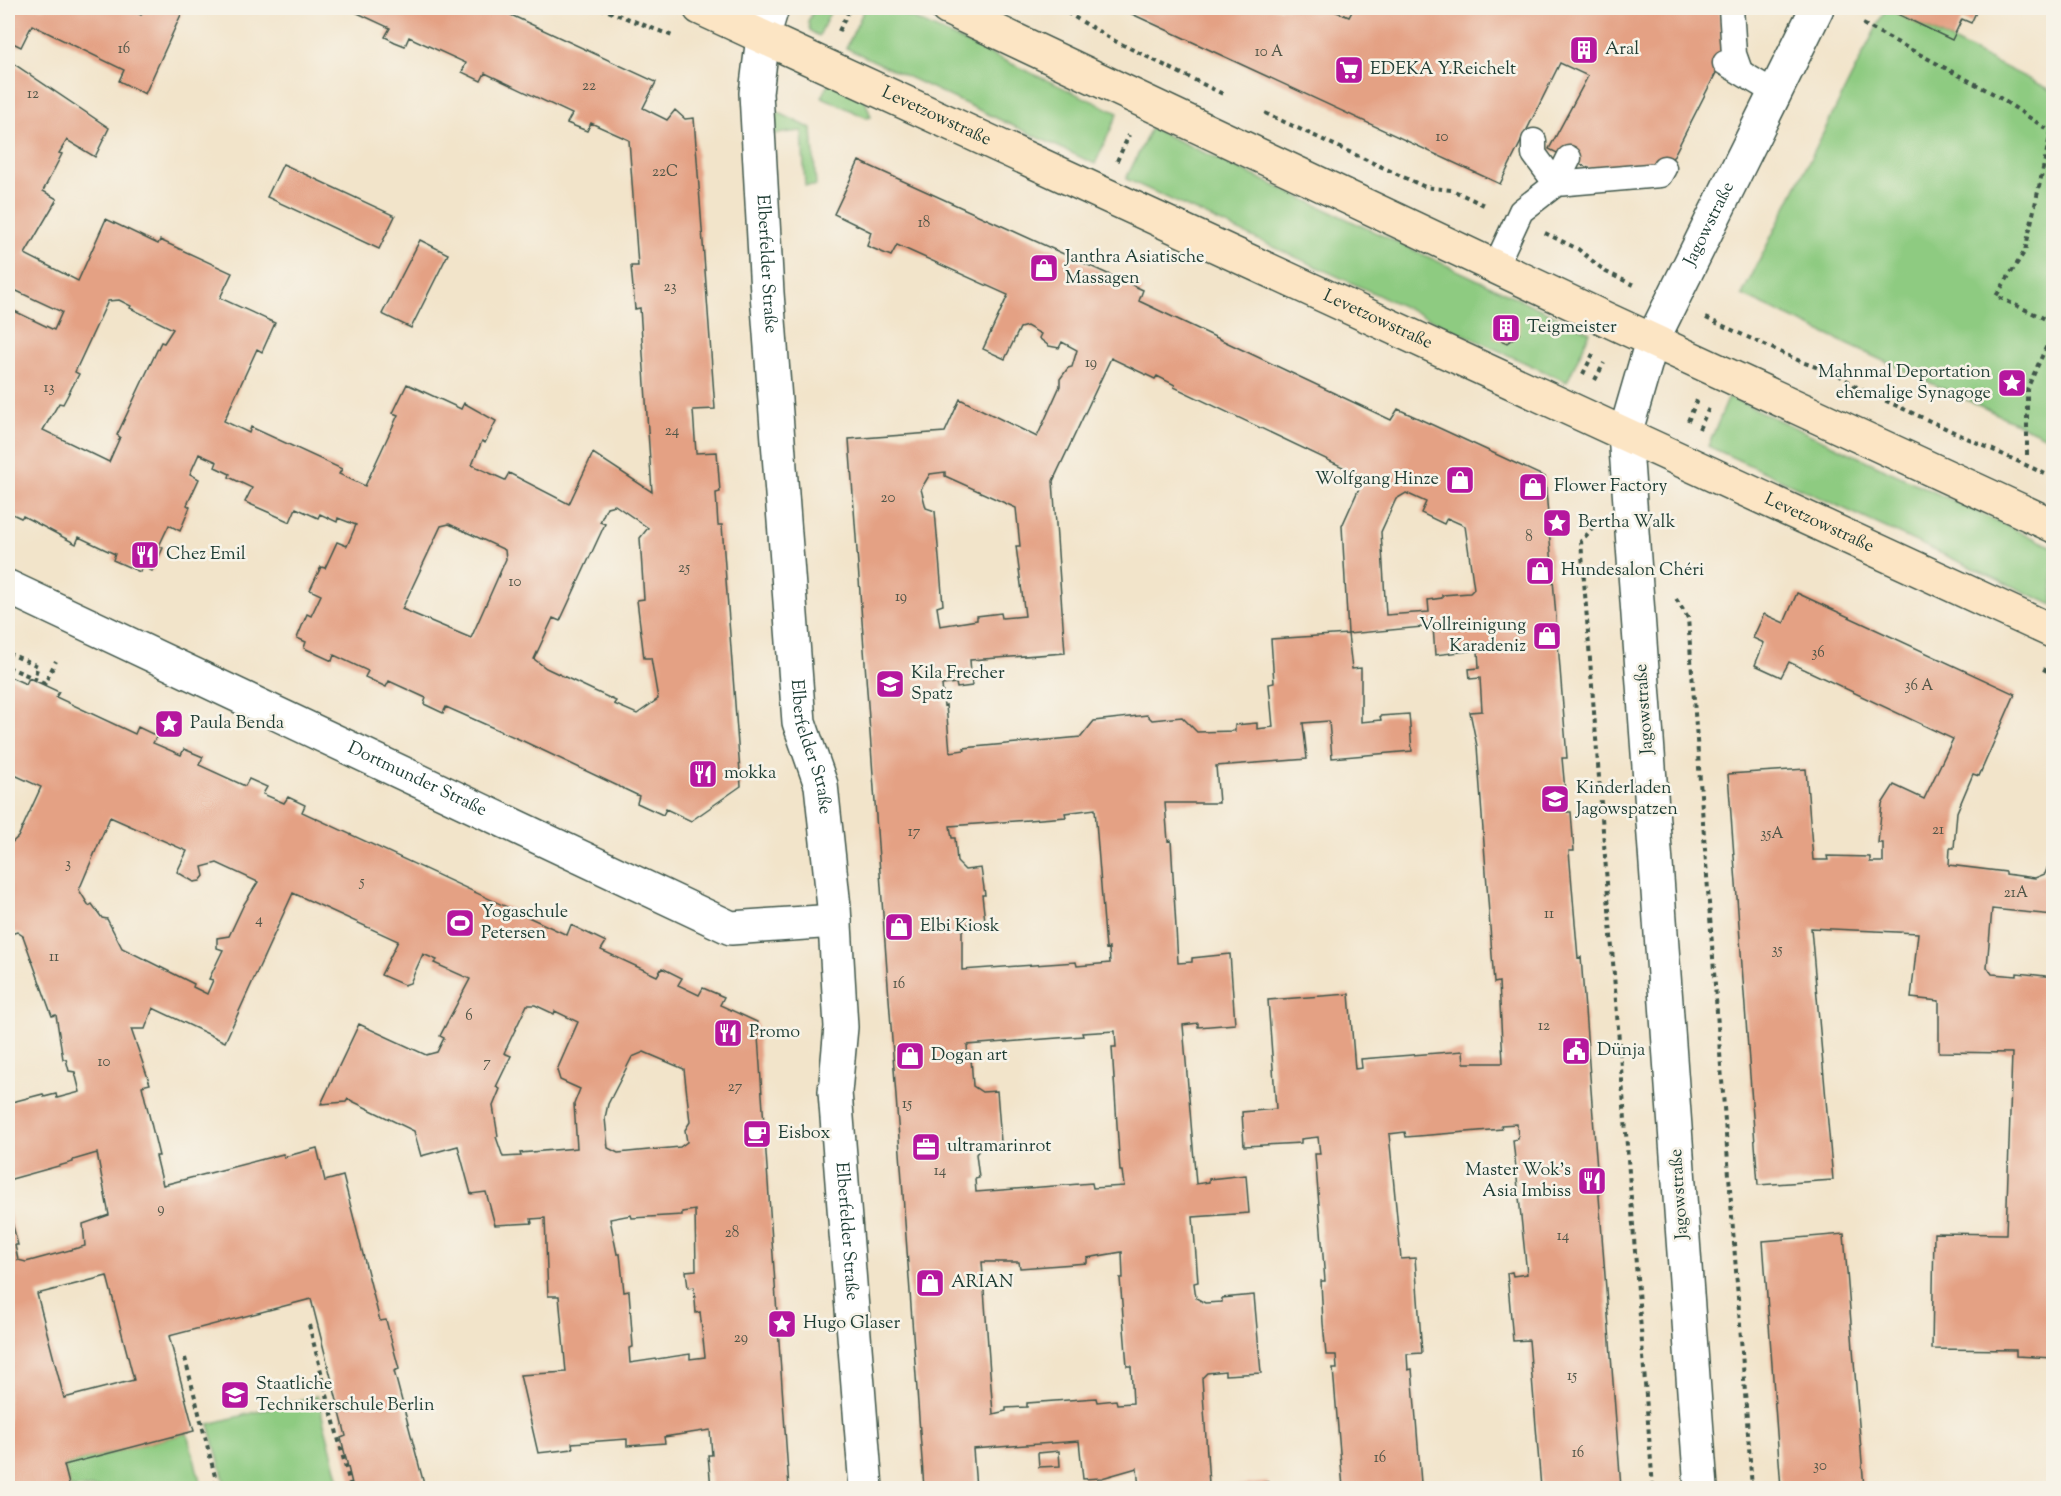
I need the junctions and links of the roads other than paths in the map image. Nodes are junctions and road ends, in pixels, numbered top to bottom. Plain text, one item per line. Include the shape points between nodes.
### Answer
1 (700, 8) edge
2 (947, 8) edge
3 (1731, 8) edge
4 (1818, 8) edge
5 (768, 22) edge
6 (1775, 93) junction
7 (1534, 141) dead end
8 (1569, 158) dead end
9 (1664, 168) dead end
10 (1556, 184) junction
11 (1496, 267) junction
12 (1652, 341) junction
13 (1625, 434) junction
14 (2054, 526) edge
15 (8, 587) edge
16 (2054, 632) edge
17 (835, 921) junction
18 (866, 1488) edge
19 (1701, 1488) edge

1 - 5 main road, Levetzowstraße
2 - 11 main road
3 - 6 lane via 1731,66
4 - 6 street, Jagowstraße
5 - 13 main road, Levetzowstraße
5 - 17 street, Elberfelder Straße via 756,93 784,543 799,722 821,785
6 - 12 street, Jagowstraße
7 - 10 lane via 1534,154
8 - 10 lane
9 - 10 lane via 1660,175 1614,175
10 - 11 lane via 1521,211
11 - 12 main road
12 - 13 street, Jagowstraße
12 - 14 main road
13 - 16 main road, Levetzowstraße
13 - 19 street, Jagowstraße
15 - 17 street, Dortmunder Straße via 730,928
17 - 18 street, Elberfelder Straße via 841,1027 835,1092

